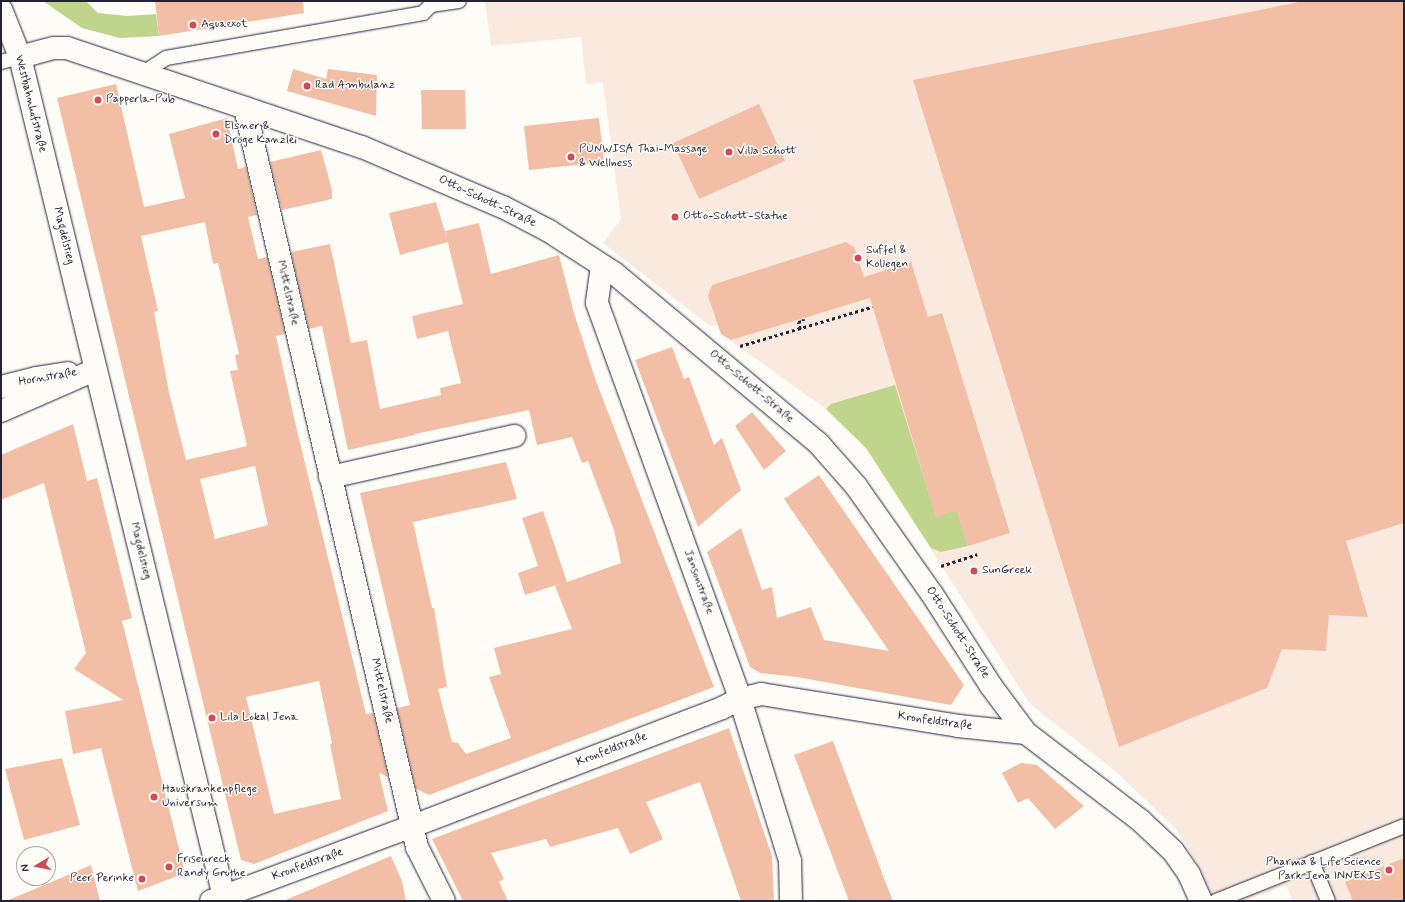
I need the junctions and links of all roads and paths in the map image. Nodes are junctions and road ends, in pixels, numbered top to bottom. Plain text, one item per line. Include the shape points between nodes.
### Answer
1 (459, 1) edge
2 (431, 3) edge
3 (1, 9) edge
4 (10, 60) edge
5 (143, 73) junction
6 (245, 108) junction
7 (54, 201) joint
8 (602, 266) junction
9 (872, 307) dead end
10 (803, 319) dead end
11 (800, 329) junction
12 (712, 354) junction
13 (95, 370) junction
14 (1, 387) edge
15 (1, 410) edge
16 (514, 436) dead end
17 (330, 477) junction
18 (977, 554) dead end
19 (918, 573) junction
20 (740, 699) junction
21 (1026, 733) junction
22 (413, 826) junction
23 (1404, 826) edge
24 (1312, 862) junction
25 (220, 899) edge
26 (444, 901) edge
27 (791, 901) edge
28 (1201, 901) edge
29 (1216, 901) edge
30 (1328, 901) edge

1 - 2 lane
2 - 5 lane via 423,13 166,58
3 - 4 street, Westbahnhofstraße
4 - 5 street, Otto-Schott-Straße via 54,48 67,48
4 - 7 street, Westbahnhofstraße
5 - 6 street, Otto-Schott-Straße
6 - 8 street, Otto-Schott-Straße via 362,147 503,207 549,231
6 - 17 street, Mittelstraße
7 - 13 street, Magdelstieg
8 - 12 street, Otto-Schott-Straße
8 - 20 street, Jansonstraße via 597,303
9 - 11 path
10 - 11 path via 798,322
11 - 12 path
12 - 19 street, Otto-Schott-Straße via 819,444 856,486
13 - 14 street, Hornstraße via 36,378
13 - 15 street
13 - 25 street, Magdelstieg
16 - 17 street
17 - 22 street, Mittelstraße
18 - 19 path
19 - 21 street, Otto-Schott-Straße via 991,686
20 - 21 street, Kronfeldstraße via 762,694 958,726
20 - 22 street, Kronfeldstraße via 715,711
20 - 27 street, Jansonstraße via 790,861
21 - 28 street, Otto-Schott-Straße via 1142,821 1173,851 1189,874
22 - 25 street, Kronfeldstraße
22 - 26 street, Mittelstraße via 417,847
23 - 24 lane
24 - 29 lane
24 - 30 lane

